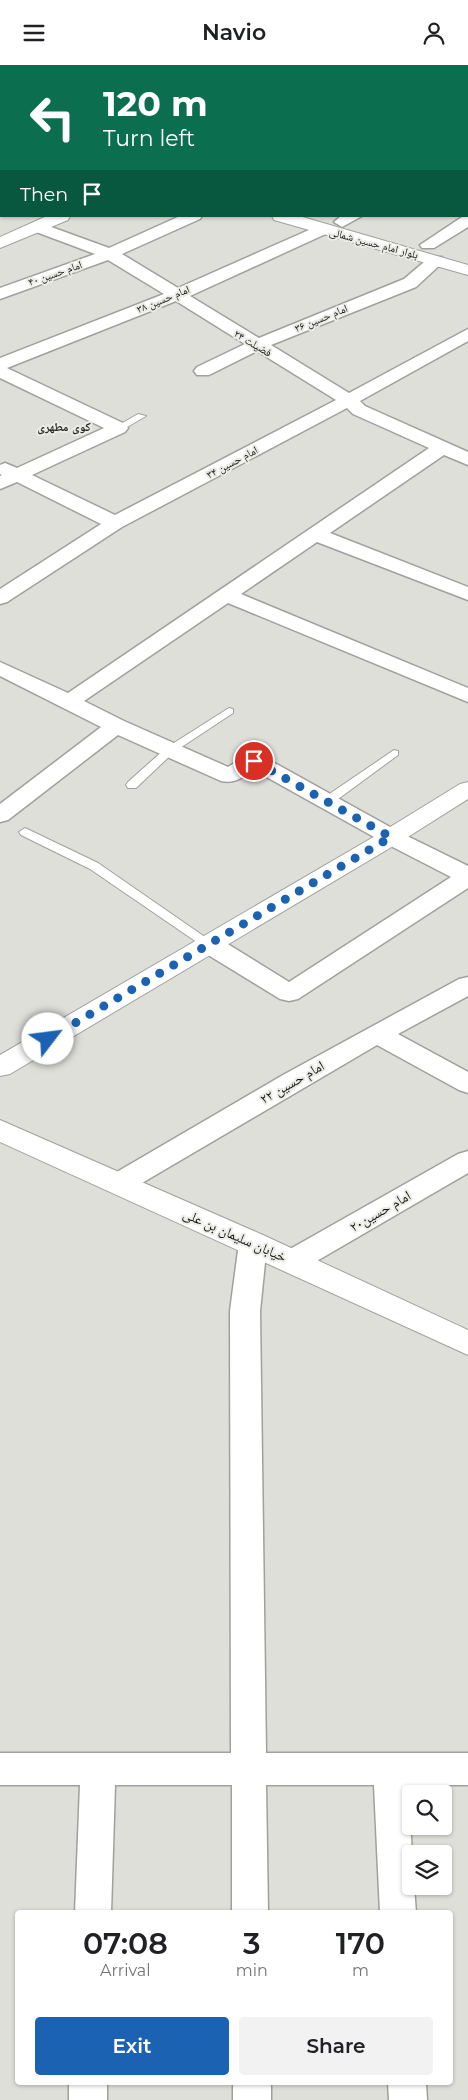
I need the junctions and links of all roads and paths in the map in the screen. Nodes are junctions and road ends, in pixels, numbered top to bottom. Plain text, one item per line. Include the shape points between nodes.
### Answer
1 (57, 217) edge
2 (192, 217) edge
3 (286, 217) edge
4 (348, 219) edge
5 (468, 220) edge
6 (34, 222) edge
7 (323, 223) edge
8 (0, 229) edge
9 (377, 231) junction
10 (362, 239) junction
11 (0, 243) edge
12 (432, 253) junction
13 (110, 254) junction
14 (468, 256) edge
15 (468, 270) edge
16 (0, 294) edge
17 (174, 295) junction
18 (468, 334) edge
19 (256, 345) junction
20 (0, 364) edge
21 (0, 371) edge
22 (203, 371) dead end
23 (349, 400) junction
24 (141, 417) dead end
25 (119, 428) junction
26 (442, 448) junction
27 (467, 457) edge
28 (6, 474) edge
29 (115, 523) junction
30 (315, 534) junction
31 (468, 594) edge
32 (226, 595) junction
33 (0, 598) edge
34 (0, 668) edge
35 (468, 696) edge
36 (68, 701) junction
37 (229, 711) dead end
38 (116, 726) junction
39 (170, 750) junction
40 (394, 753) dead end
41 (132, 785) dead end
42 (468, 789) edge
43 (326, 802) junction
44 (0, 815) edge
45 (25, 832) dead end
46 (391, 837) junction
47 (468, 876) edge
48 (209, 944) junction
49 (468, 985) edge
50 (376, 1034) junction
51 (0, 1067) edge
52 (468, 1084) edge
53 (0, 1130) edge
54 (468, 1161) edge
55 (120, 1183) junction
56 (253, 1243) junction
57 (293, 1261) junction
58 (468, 1343) edge
59 (0, 1769) edge
60 (98, 1769) junction
61 (249, 1769) junction
62 (390, 1769) junction
63 (468, 1769) edge
64 (93, 1910) edge
65 (250, 1910) edge
66 (398, 1910) edge
67 (88, 2085) edge
68 (252, 2085) edge
69 (407, 2085) edge
70 (88, 2100) edge
71 (252, 2100) edge
72 (408, 2100) edge

1 - 6 street
2 - 13 street, امام حسین ۴۰
3 - 7 street, بلوار امام حسین شمالی
4 - 7 street, بلوار امام حسین شمالی
4 - 9 street, بلوار امام حسین شمالی
5 - 12 street, امام حسین ۳۶
6 - 8 street
6 - 11 street
6 - 13 street, فضیلت ۲۴
7 - 10 street, بلوار امام حسین شمالی
7 - 17 street, امام حسین ۳۸
9 - 10 street
9 - 12 street, بلوار امام حسین شمالی
10 - 12 street, بلوار امام حسین شمالی
12 - 14 street, بلوار امام حسین شمالی
12 - 15 street, بلوار امام حسین شمالی
12 - 19 street, امام حسین ۳۶ via 410,283
13 - 16 street, امام حسین ۴۰
13 - 17 street, فضیلت ۲۴
17 - 19 street, فضیلت ۲۴
17 - 20 street, امام حسین ۳۸
18 - 23 street, امام حسین ۳۴
19 - 22 street, امام حسین ۳۶
19 - 23 street, فضیلت ۲۴
21 - 25 street
23 - 26 street, فضیلت ۲۴ via 359,410
23 - 29 street, امام حسین ۳۴
24 - 25 lane
25 - 28 street
26 - 27 street, فضیلت ۲۴
26 - 30 street
28 - 29 street
29 - 33 street, امام حسین ۳۴
30 - 31 street
30 - 32 street
32 - 35 street
32 - 36 street
34 - 36 street
36 - 38 street
37 - 39 lane
38 - 39 street
38 - 44 street
39 - 41 lane
39 - 43 street via 229,776 254,761
40 - 43 lane
42 - 46 street
43 - 46 street
45 - 48 lane via 94,866
46 - 47 street
46 - 48 street
47 - 48 street via 289,993
48 - 51 street
49 - 50 street, امام حسین ۲۲
50 - 52 street
50 - 55 street, امام حسین ۲۲
53 - 55 street, خیابان سلیمان بن علی
54 - 57 street, امام حسین۲۰
55 - 56 street, خیابان سلیمان بن علی
56 - 57 street, خیابان سلیمان بن علی
56 - 61 street via 244,1311
57 - 58 street, خیابان سلیمان بن علی
59 - 60 street
60 - 61 street
60 - 64 street
61 - 62 street
61 - 65 street
62 - 63 street
62 - 66 street
67 - 70 street
68 - 71 street
69 - 72 street

